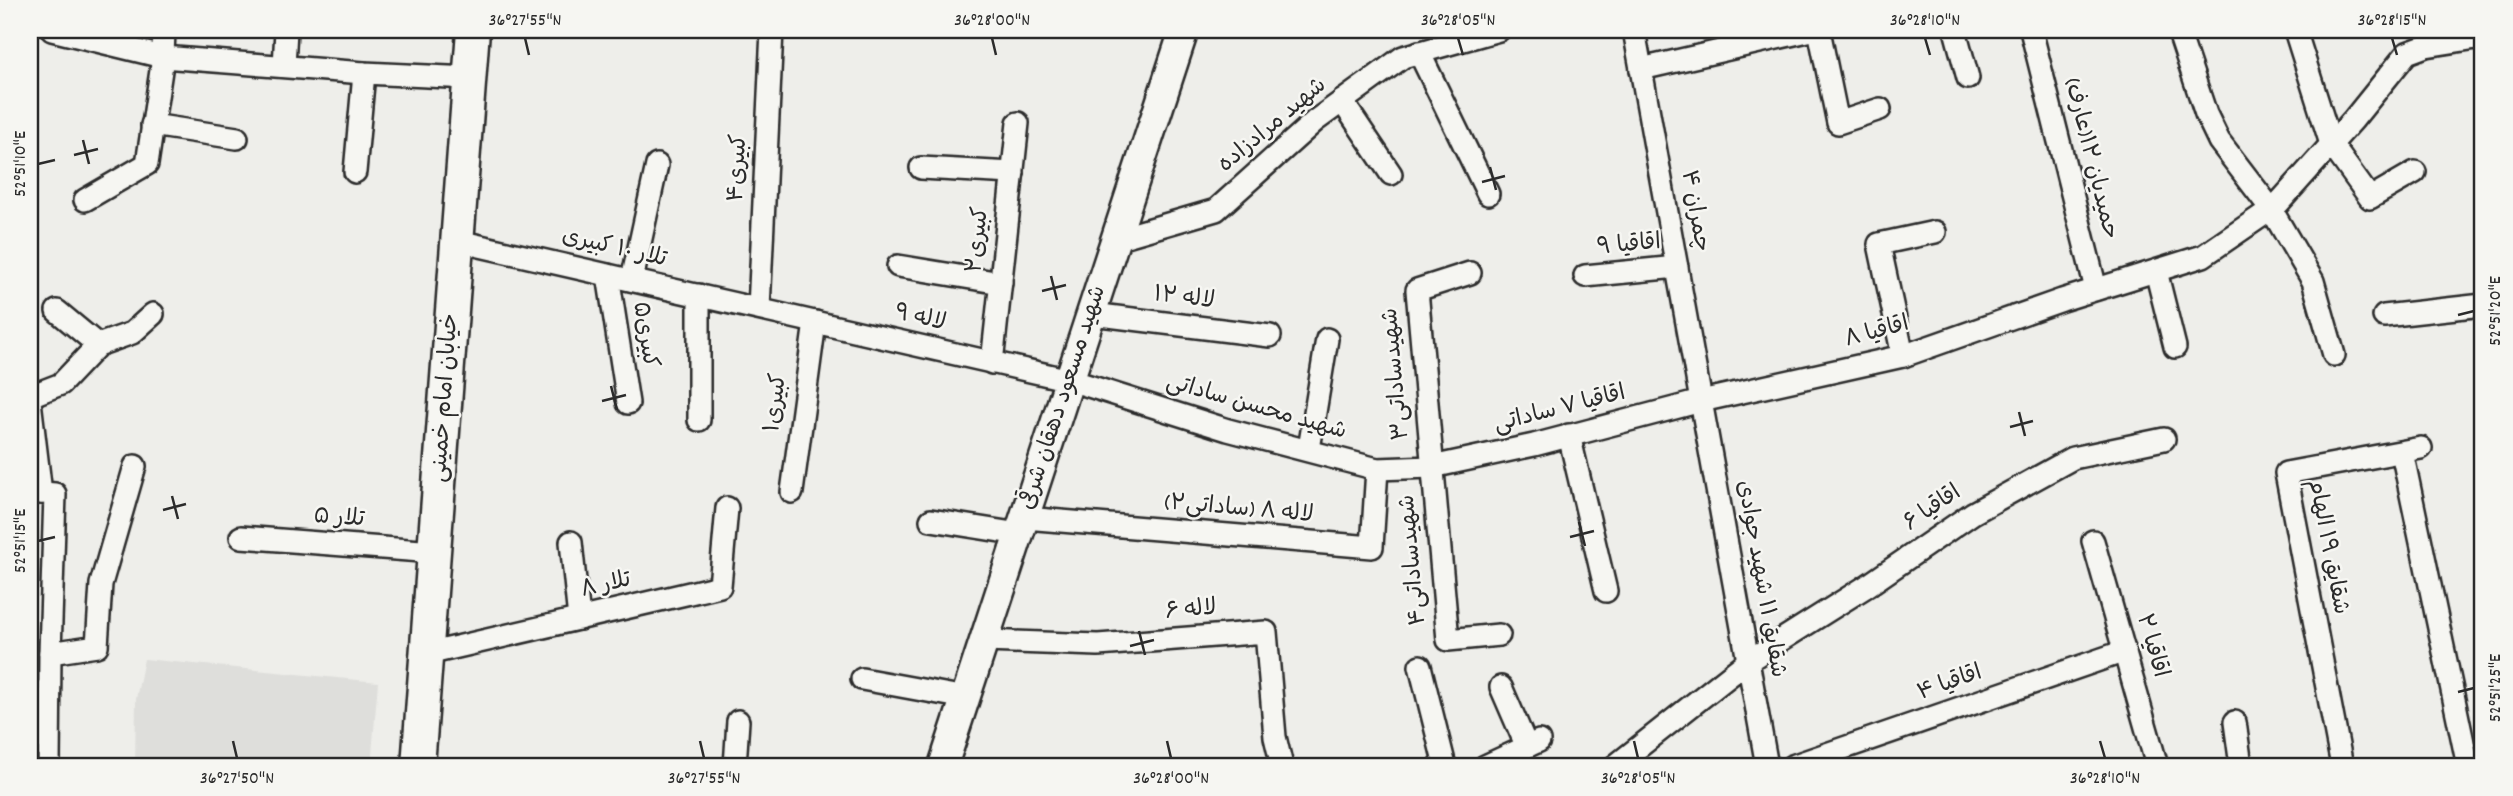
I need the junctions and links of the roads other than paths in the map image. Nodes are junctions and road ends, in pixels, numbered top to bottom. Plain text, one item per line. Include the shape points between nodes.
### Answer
1 (52, 30) edge
2 (164, 30) edge
3 (286, 30) edge
4 (473, 30) edge
5 (772, 30) edge
6 (1184, 30) edge
7 (1499, 30) edge
8 (1634, 30) edge
9 (1812, 30) edge
10 (1819, 30) edge
11 (1955, 30) edge
12 (2178, 30) edge
13 (2295, 30) edge
14 (1458, 35) edge
15 (2032, 36) edge
16 (2483, 37) edge
17 (1419, 52) junction
18 (163, 57) junction
19 (284, 66) junction
20 (1642, 69) junction
21 (364, 73) junction
22 (470, 78) junction
23 (1968, 78) dead end
24 (1342, 101) junction
25 (1880, 108) dead end
26 (1018, 123) dead end
27 (152, 125) junction
28 (237, 138) dead end
29 (2332, 144) junction
30 (657, 165) dead end
31 (921, 168) dead end
32 (355, 172) dead end
33 (2415, 172) dead end
34 (1013, 173) junction
35 (1391, 174) dead end
36 (1488, 194) dead end
37 (85, 200) dead end
38 (2271, 209) junction
39 (1936, 232) dead end
40 (1116, 239) junction
41 (458, 241) junction
42 (898, 265) dead end
43 (1677, 267) junction
44 (2156, 271) junction
45 (1470, 273) dead end
46 (608, 275) junction
47 (1586, 276) dead end
48 (632, 280) junction
49 (1001, 283) junction
50 (2096, 289) junction
51 (699, 295) junction
52 (2483, 305) edge
53 (759, 309) junction
54 (57, 311) dead end
55 (153, 314) dead end
56 (1091, 314) junction
57 (2384, 316) dead end
58 (814, 322) junction
59 (1270, 336) dead end
60 (1326, 340) dead end
61 (98, 345) junction
62 (2175, 347) dead end
63 (2334, 355) dead end
64 (1903, 356) junction
65 (992, 363) junction
66 (1070, 380) junction
67 (30, 398) edge
68 (1701, 401) junction
69 (628, 403) dead end
70 (699, 420) dead end
71 (1569, 435) junction
72 (2164, 439) dead end
73 (1309, 449) junction
74 (135, 466) dead end
75 (1432, 467) junction
76 (1377, 469) junction
77 (792, 492) dead end
78 (35, 493) edge
79 (727, 508) dead end
80 (931, 520) dead end
81 (1022, 526) junction
82 (241, 537) dead end
83 (2093, 541) dead end
84 (571, 542) dead end
85 (434, 552) junction
86 (1606, 591) dead end
87 (579, 619) junction
88 (1499, 635) dead end
89 (984, 641) junction
90 (2125, 651) junction
91 (50, 653) junction
92 (427, 654) junction
93 (1748, 661) junction
94 (1420, 666) dead end
95 (862, 679) dead end
96 (1501, 687) dead end
97 (40, 698) edge
98 (965, 698) junction
99 (737, 721) dead end
100 (2235, 722) dead end
101 (1525, 752) edge
102 (49, 766) edge
103 (419, 766) edge
104 (735, 766) edge
105 (943, 766) edge
106 (1282, 766) edge
107 (1445, 766) edge
108 (1485, 766) edge
109 (1615, 766) edge
110 (1767, 766) edge
111 (1792, 766) edge
112 (2157, 766) edge
113 (2241, 766) edge
114 (2342, 766) edge
115 (2468, 766) edge

1 - 18 street
2 - 18 street
3 - 19 street
4 - 22 main road, خیابان امام خمینی
5 - 53 street, کبیری۴
6 - 40 main road, شهید مسعود دهقان شرقی
7 - 14 street, شهید مرادزاده
8 - 20 street, چمران ۴
9 - 20 street
10 - 25 street via 1838,123
11 - 23 street
12 - 38 street via 2206,114 2220,141
13 - 29 street
14 - 17 street, شهید مرادزاده
15 - 50 street, حمیدیان ۱۲(عارف)
16 - 29 street, اقاقیا ۸ via 2407,53
17 - 24 street, شهید مرادزاده via 1403,57
17 - 36 street
18 - 19 street
18 - 27 street
19 - 21 street
20 - 43 street, چمران ۴
21 - 22 street
21 - 32 street
22 - 41 main road, خیابان امام خمینی
24 - 35 street
24 - 40 street, شهید مرادزاده via 1216,210
26 - 34 street, کبیری۲
27 - 28 street
27 - 37 street via 147,164
29 - 33 street via 2371,198
29 - 38 street, اقاقیا ۸
30 - 48 street
31 - 34 street
34 - 49 street, کبیری۲
38 - 44 street, اقاقیا ۸ via 2203,256
38 - 63 street via 2313,281
39 - 64 street via 1879,244
40 - 56 main road, شهید مسعود دهقان شرقی
41 - 46 street, تلار ۱۰ کبیری
41 - 85 main road, خیابان امام خمینی
42 - 49 street
43 - 47 street, اقاقیا ۹
43 - 68 street, چمران ۴
44 - 50 street, اقاقیا ۸
44 - 62 street
45 - 75 street, شهیدساداتی۳ via 1417,290
46 - 48 street, تلار ۱۰ کبیری
46 - 69 street, کبیری۵
48 - 51 street, تلار ۱۰ کبیری
49 - 65 street, کبیری۲
50 - 64 street, اقاقیا ۸
51 - 53 street, تلار ۱۰ کبیری
51 - 70 street
52 - 57 street
53 - 58 street, لاله ۹
54 - 61 street
55 - 61 street via 132,333
56 - 59 street, لاله ۱۲
56 - 66 main road, شهید مسعود دهقان شرقی
58 - 65 street, لاله ۹
58 - 77 street, کبیری۱
60 - 73 street
61 - 67 street via 61,384
64 - 68 street, اقاقیا ۸
65 - 66 street, لاله ۹
66 - 73 street, شهید محسن ساداتی via 1228,430
66 - 81 main road, شهید مسعود دهقان شرقی
67 - 78 street
68 - 71 street, اقاقیا ۷ ساداتی
68 - 93 street, شقایق ۱۱ شهید جوادی
71 - 75 street, اقاقیا ۷ ساداتی
71 - 86 street
72 - 93 street, اقاقیا ۶ via 2073,458 1973,513
73 - 76 street, شهید محسن ساداتی
74 - 91 street via 101,584 97,646
75 - 76 street, شهید محسن ساداتی
75 - 88 street, شهیدساداتی۴ via 1448,640
76 - 81 street, لاله ۸ (ساداتی۲) via 1372,547
78 - 91 street via 55,494
79 - 87 street, تلار ۸ via 720,586
80 - 81 street
81 - 89 main road, شهید مسعود دهقان شرقی
82 - 85 street, تلار ۵
83 - 90 street, اقاقیا ۲
84 - 87 street
85 - 92 main road, خیابان امام خمینی
87 - 92 street, تلار ۸
89 - 98 main road, شهید مسعود دهقان شرقی
89 - 106 street, لاله ۶ via 1098,645 1266,632 1275,737
90 - 111 street, اقاقیا ۴
90 - 112 street, اقاقیا ۲
91 - 97 street
92 - 103 main road, خیابان امام خمینی
93 - 109 street, اقاقیا ۶
93 - 110 street, شقایق ۱۱ شهید جوادی
94 - 107 street
95 - 98 street
96 - 101 street
97 - 102 street
98 - 105 main road, شهید مسعود دهقان شرقی
99 - 104 street
100 - 113 street
101 - 108 street
114 - 115 street, شقایق ۱۹ الهام via 2286,473 2412,450

